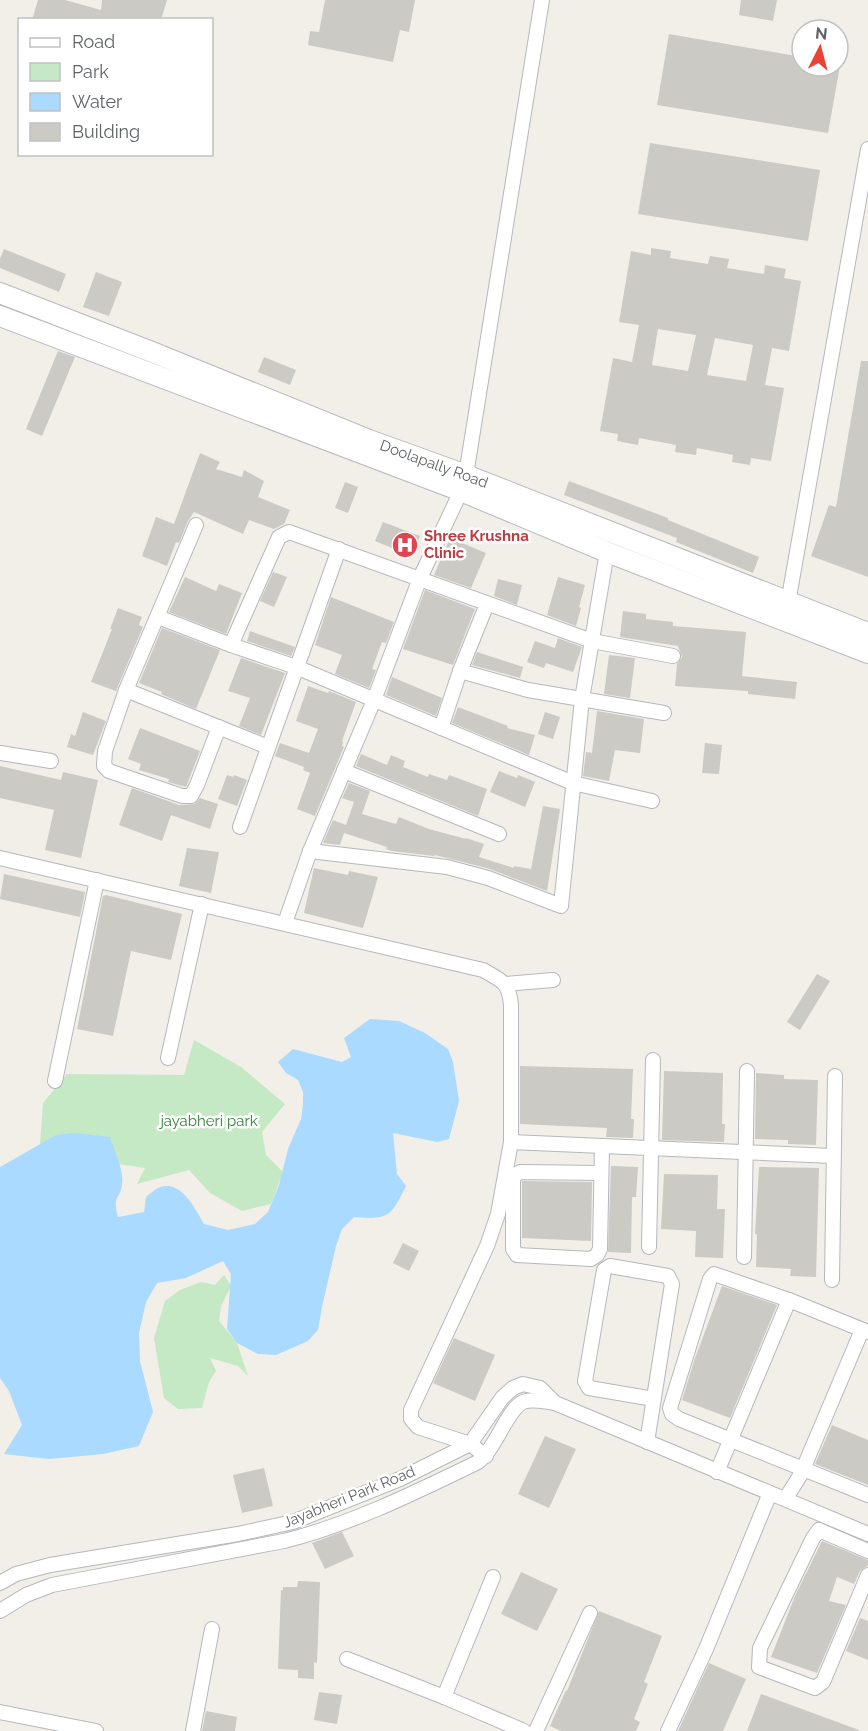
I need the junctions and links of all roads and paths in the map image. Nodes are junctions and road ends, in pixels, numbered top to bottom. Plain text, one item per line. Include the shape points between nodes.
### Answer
1 (542, 0) edge
2 (868, 149) edge
3 (867, 168) edge
4 (0, 293) edge
5 (0, 316) edge
6 (464, 483) junction
7 (196, 525) dead end
8 (339, 549) junction
9 (608, 552) junction
10 (420, 578) junction
11 (788, 603) junction
12 (487, 604) junction
13 (158, 617) junction
14 (868, 633) edge
15 (592, 640) junction
16 (231, 645) junction
17 (868, 653) edge
18 (673, 656) dead end
19 (296, 667) junction
20 (460, 671) junction
21 (126, 690) junction
22 (582, 699) junction
23 (374, 700) junction
24 (664, 713) dead end
25 (219, 728) junction
26 (441, 728) junction
27 (268, 747) junction
28 (0, 753) edge
29 (51, 761) dead end
30 (344, 771) junction
31 (573, 783) junction
32 (652, 801) dead end
33 (240, 827) dead end
34 (499, 834) dead end
35 (310, 851) junction
36 (0, 859) edge
37 (97, 880) junction
38 (202, 903) junction
39 (285, 923) junction
40 (553, 980) dead end
41 (506, 984) junction
42 (168, 1058) dead end
43 (653, 1060) dead end
44 (747, 1071) dead end
45 (835, 1076) dead end
46 (55, 1081) dead end
47 (511, 1142) junction
48 (602, 1146) junction
49 (652, 1148) junction
50 (746, 1151) junction
51 (833, 1156) junction
52 (602, 1173) junction
53 (507, 1198) junction
54 (650, 1247) dead end
55 (744, 1257) dead end
56 (832, 1280) dead end
57 (789, 1300) junction
58 (865, 1331) edge
59 (654, 1399) junction
60 (555, 1403) junction
61 (732, 1439) junction
62 (647, 1442) junction
63 (470, 1444) junction
64 (486, 1456) junction
65 (802, 1467) junction
66 (717, 1472) junction
67 (770, 1493) junction
68 (868, 1495) edge
69 (786, 1498) junction
70 (866, 1528) edge
71 (868, 1551) edge
72 (868, 1575) edge
73 (493, 1577) dead end
74 (0, 1583) edge
75 (0, 1611) edge
76 (590, 1613) dead end
77 (212, 1629) dead end
78 (347, 1659) dead end
79 (444, 1697) junction
80 (0, 1712) edge
81 (96, 1731) edge
82 (193, 1731) edge
83 (524, 1731) edge
84 (536, 1731) edge
85 (668, 1731) edge

1 - 6 street
2 - 3 street
3 - 11 street
4 - 6 main road, Doolapally Road via 369,440
5 - 6 main road, Doolapally Road
6 - 9 main road, Doolapally Road
6 - 10 street
6 - 11 main road, Doolapally Road
7 - 13 street
8 - 10 street
8 - 16 street via 289,532 281,534
8 - 19 street
9 - 15 street
9 - 17 main road, Doolapally Road
10 - 12 street
10 - 23 street
11 - 14 main road, Doolapally Road
12 - 15 street
12 - 20 street
13 - 16 street
13 - 21 street
15 - 18 street
15 - 22 street
16 - 19 street
19 - 23 street
19 - 27 street
20 - 22 street via 528,690
20 - 26 street
21 - 25 street
21 - 25 street via 105,751 104,766 109,771 191,796
22 - 24 street
22 - 31 street
23 - 26 street
23 - 30 street
25 - 27 street
26 - 31 street
27 - 33 street
28 - 29 street
30 - 34 street
30 - 35 street
31 - 32 street
31 - 35 street via 561,906 489,878 447,867
35 - 39 street
36 - 37 street
37 - 38 street
37 - 46 street
38 - 39 street
38 - 42 street
39 - 41 street via 483,970
40 - 41 street
41 - 47 street via 511,1005
43 - 49 street
44 - 50 street
45 - 51 street
47 - 48 street
47 - 53 street
48 - 49 street
48 - 52 street
49 - 50 street
49 - 54 street
50 - 51 street
50 - 55 street
51 - 56 street
52 - 53 street via 520,1172 515,1175
52 - 53 street via 600,1249 591,1259 517,1255
53 - 63 street via 411,1410 411,1419 418,1426
57 - 58 street
57 - 61 street
57 - 61 street via 718,1274 710,1279 670,1408 679,1419
58 - 65 street
59 - 59 street via 672,1284 668,1276 610,1266 604,1270 585,1381 589,1388
59 - 62 street
60 - 62 street, Jayabheri Park Road
60 - 63 street, Jayabheri Park Road via 540,1388 523,1384 513,1388
60 - 64 street, Jayabheri Park Road via 521,1402
61 - 65 street
61 - 66 street
62 - 66 street, Jayabheri Park Road
63 - 64 street
63 - 74 street, Jayabheri Park Road via 400,1479 293,1522 50,1564
64 - 75 street, Jayabheri Park Road via 396,1501 299,1538 52,1585
65 - 68 street
65 - 69 street
66 - 67 street, Jayabheri Park Road
67 - 69 street, Jayabheri Park Road
67 - 85 street
69 - 70 street, Jayabheri Park Road
71 - 72 street via 819,1530 760,1648 759,1667 815,1688 823,1682
73 - 79 street
76 - 84 street
77 - 82 street
78 - 79 street
79 - 83 street
80 - 81 street

